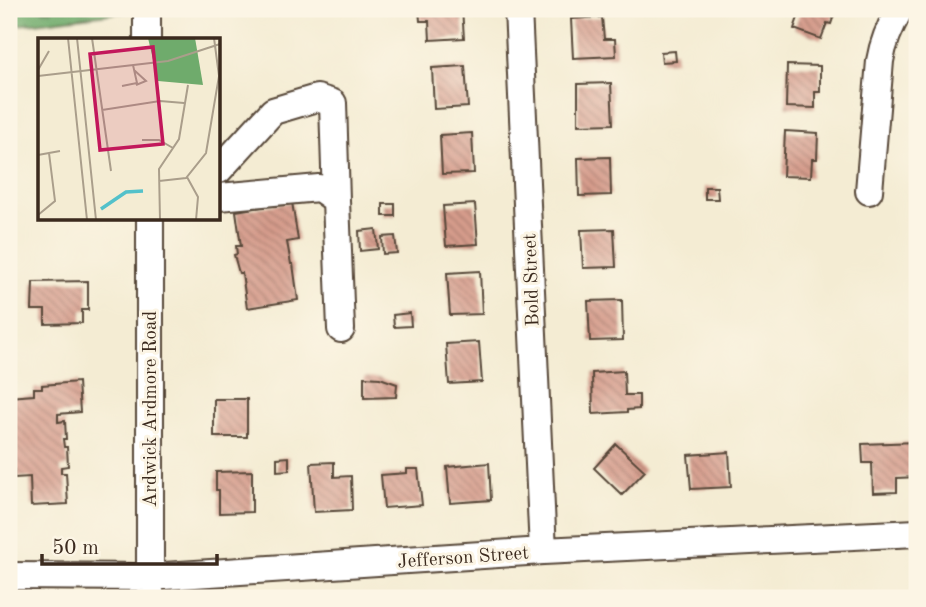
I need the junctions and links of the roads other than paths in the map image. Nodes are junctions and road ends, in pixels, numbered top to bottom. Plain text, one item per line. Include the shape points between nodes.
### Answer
1 (146, 9) edge
2 (518, 9) edge
3 (900, 9) edge
4 (147, 38) edge
5 (220, 169) edge
6 (869, 191) dead end
7 (220, 197) edge
8 (336, 200) junction
9 (150, 220) edge
10 (341, 330) dead end
11 (917, 533) edge
12 (543, 551) junction
13 (9, 576) edge
14 (150, 588) edge

1 - 4 street
2 - 12 street, Bold Street
3 - 6 street via 882,46
5 - 8 street via 273,111 317,97 334,103
7 - 8 street via 319,188
8 - 10 street
9 - 14 street, Ardwick Ardmore Road
11 - 12 street, Jefferson Street
12 - 14 street, Jefferson Street
13 - 14 street, Jefferson Street

